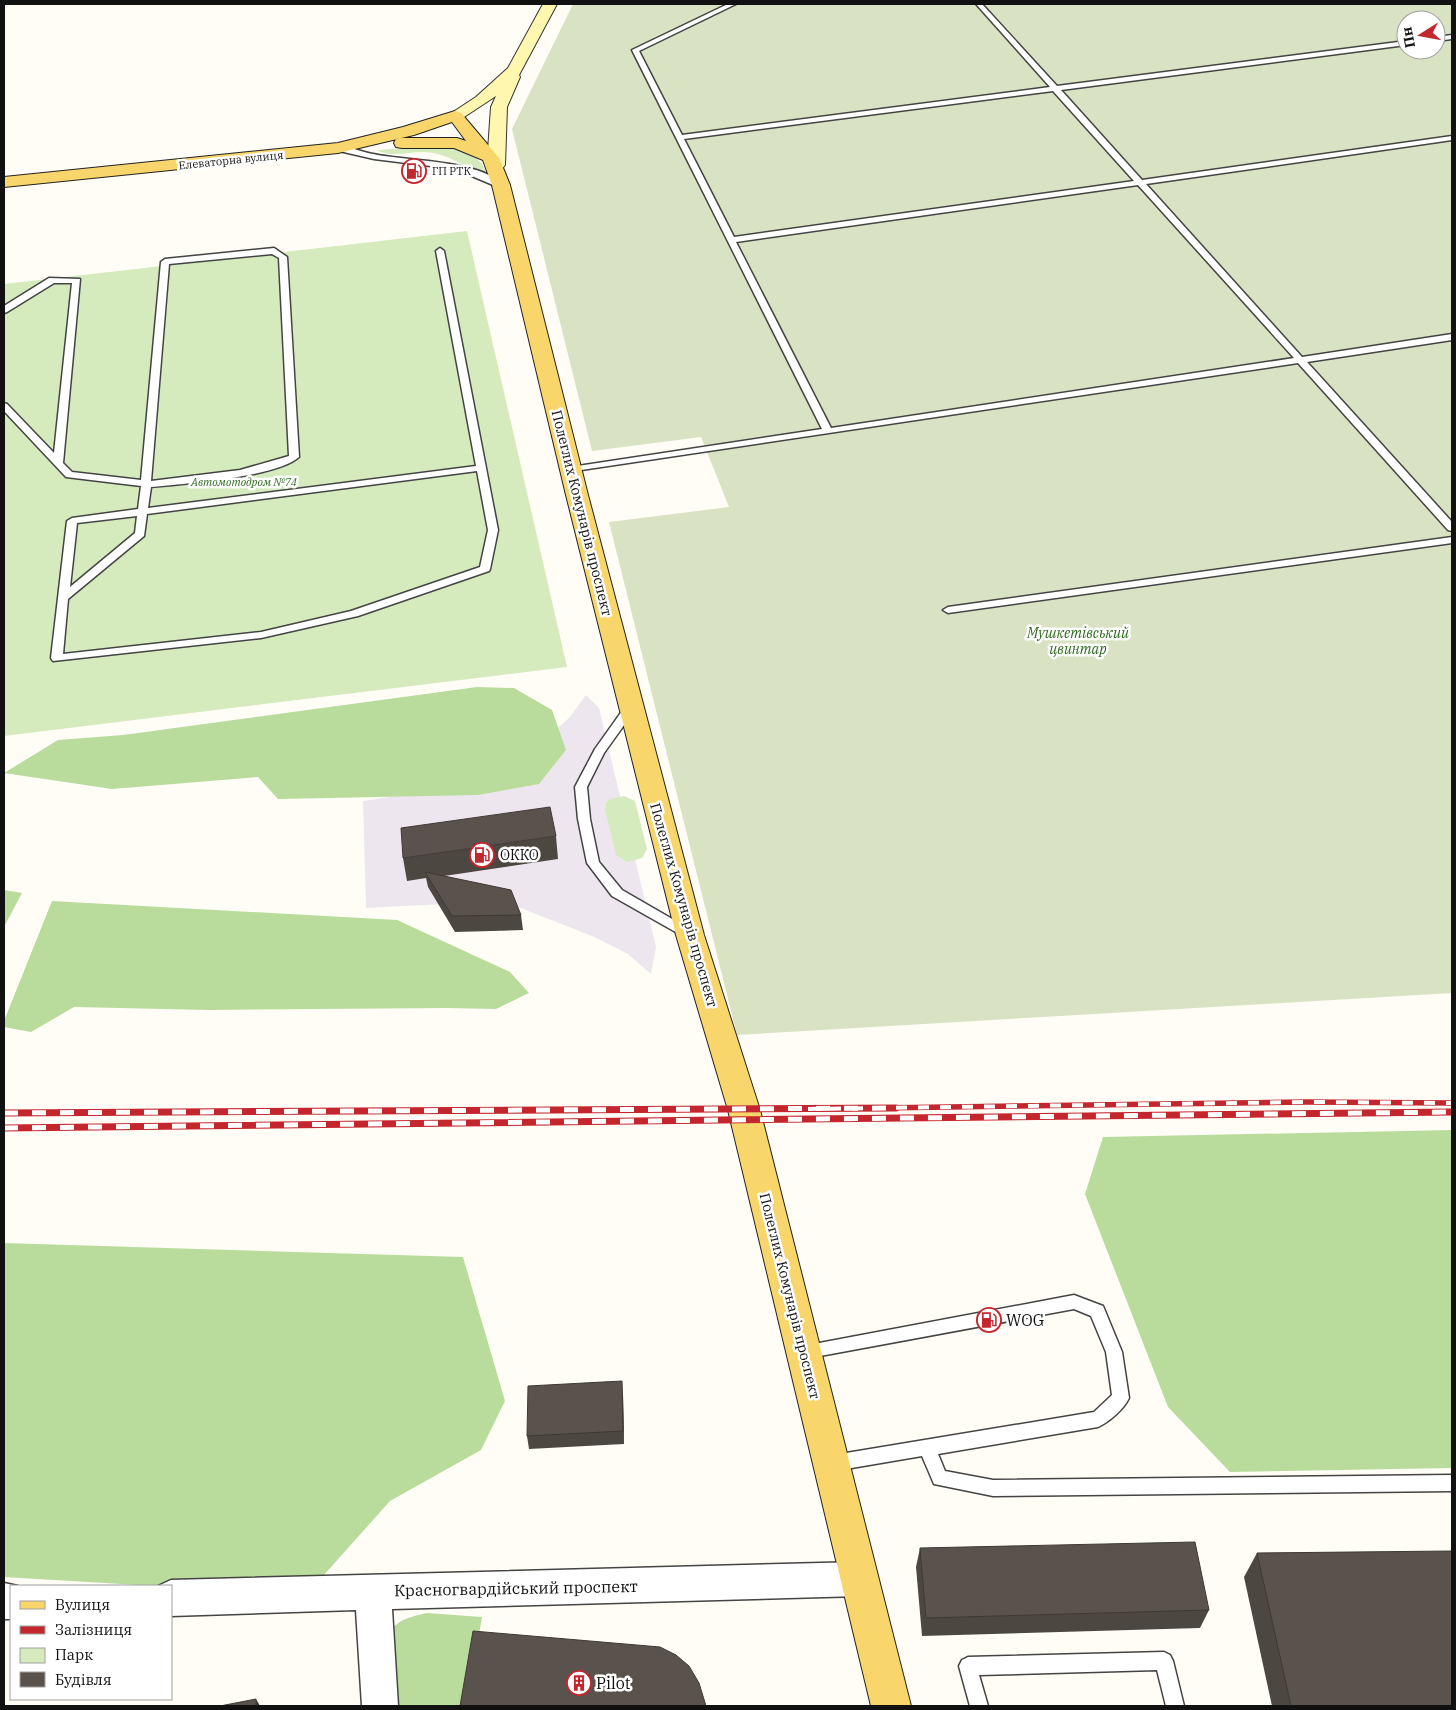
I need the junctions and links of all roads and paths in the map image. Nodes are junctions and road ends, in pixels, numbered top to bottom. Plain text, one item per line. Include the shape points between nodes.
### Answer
1 (550, 4) edge
2 (733, 4) edge
3 (979, 4) edge
4 (1396, 44) edge
5 (515, 70) junction
6 (1057, 88) junction
7 (455, 116) junction
8 (681, 136) junction
9 (1452, 138) edge
10 (338, 148) junction
11 (499, 175) junction
12 (4, 182) edge
13 (1142, 182) junction
14 (733, 240) junction
15 (440, 251) dead end
16 (4, 310) edge
17 (1452, 337) edge
18 (1302, 360) junction
19 (4, 406) edge
20 (828, 431) junction
21 (58, 463) junction
22 (482, 468) junction
23 (571, 470) junction
24 (146, 484) junction
25 (142, 512) junction
26 (1452, 528) edge
27 (1452, 540) edge
28 (63, 598) junction
29 (948, 610) dead end
30 (631, 707) junction
31 (690, 935) junction
32 (804, 1352) junction
33 (927, 1448) junction
34 (831, 1464) junction
35 (1452, 1483) edge
36 (860, 1579) junction
37 (373, 1592) junction
38 (172, 1598) edge
39 (380, 1706) edge
40 (891, 1706) edge
41 (980, 1706) edge
42 (1175, 1706) edge

1 - 5 main road
2 - 8 lane via 635,50
3 - 6 lane
4 - 6 lane
5 - 7 main road via 482,100
5 - 11 main road via 499,108
6 - 8 lane
6 - 13 lane
7 - 10 main road, Елеваторна вулиця
7 - 11 main road, Полеглих Комунарів проспект
8 - 14 lane
9 - 13 lane
10 - 11 lane via 374,157
10 - 11 main road via 448,142 476,150
10 - 12 main road, Елеваторна вулиця
11 - 23 main road, Полеглих Комунарів проспект
13 - 14 lane
13 - 18 lane
14 - 20 lane
15 - 22 lane
16 - 21 lane via 52,280 76,281
17 - 18 lane
18 - 20 lane
18 - 26 lane
19 - 21 lane
20 - 23 lane
21 - 24 lane via 68,475
22 - 25 lane
22 - 28 lane via 493,530 485,569 354,614 261,635 57,658
23 - 30 main road, Полеглих Комунарів проспект
24 - 24 lane via 201,480 276,466 294,457 283,257 274,251 164,262
24 - 25 lane
25 - 28 lane via 140,534
25 - 28 lane via 72,521
27 - 29 lane
30 - 31 main road, Полеглих Комунарів проспект
30 - 31 lane via 599,752 581,787 593,863 617,893
31 - 32 main road, Полеглих Комунарів проспект via 744,1110
32 - 33 lane via 1074,1302 1097,1311 1114,1352 1121,1398 1098,1419
32 - 34 main road, Полеглих Комунарів проспект
33 - 34 lane
33 - 35 lane via 940,1478 993,1488
34 - 36 main road, Полеглих Комунарів проспект
36 - 37 street, Красногвардійський проспект
36 - 40 main road, Полеглих Комунарів проспект
37 - 38 street, Красногвардійський проспект
37 - 39 street
41 - 42 lane via 968,1666 1164,1661

